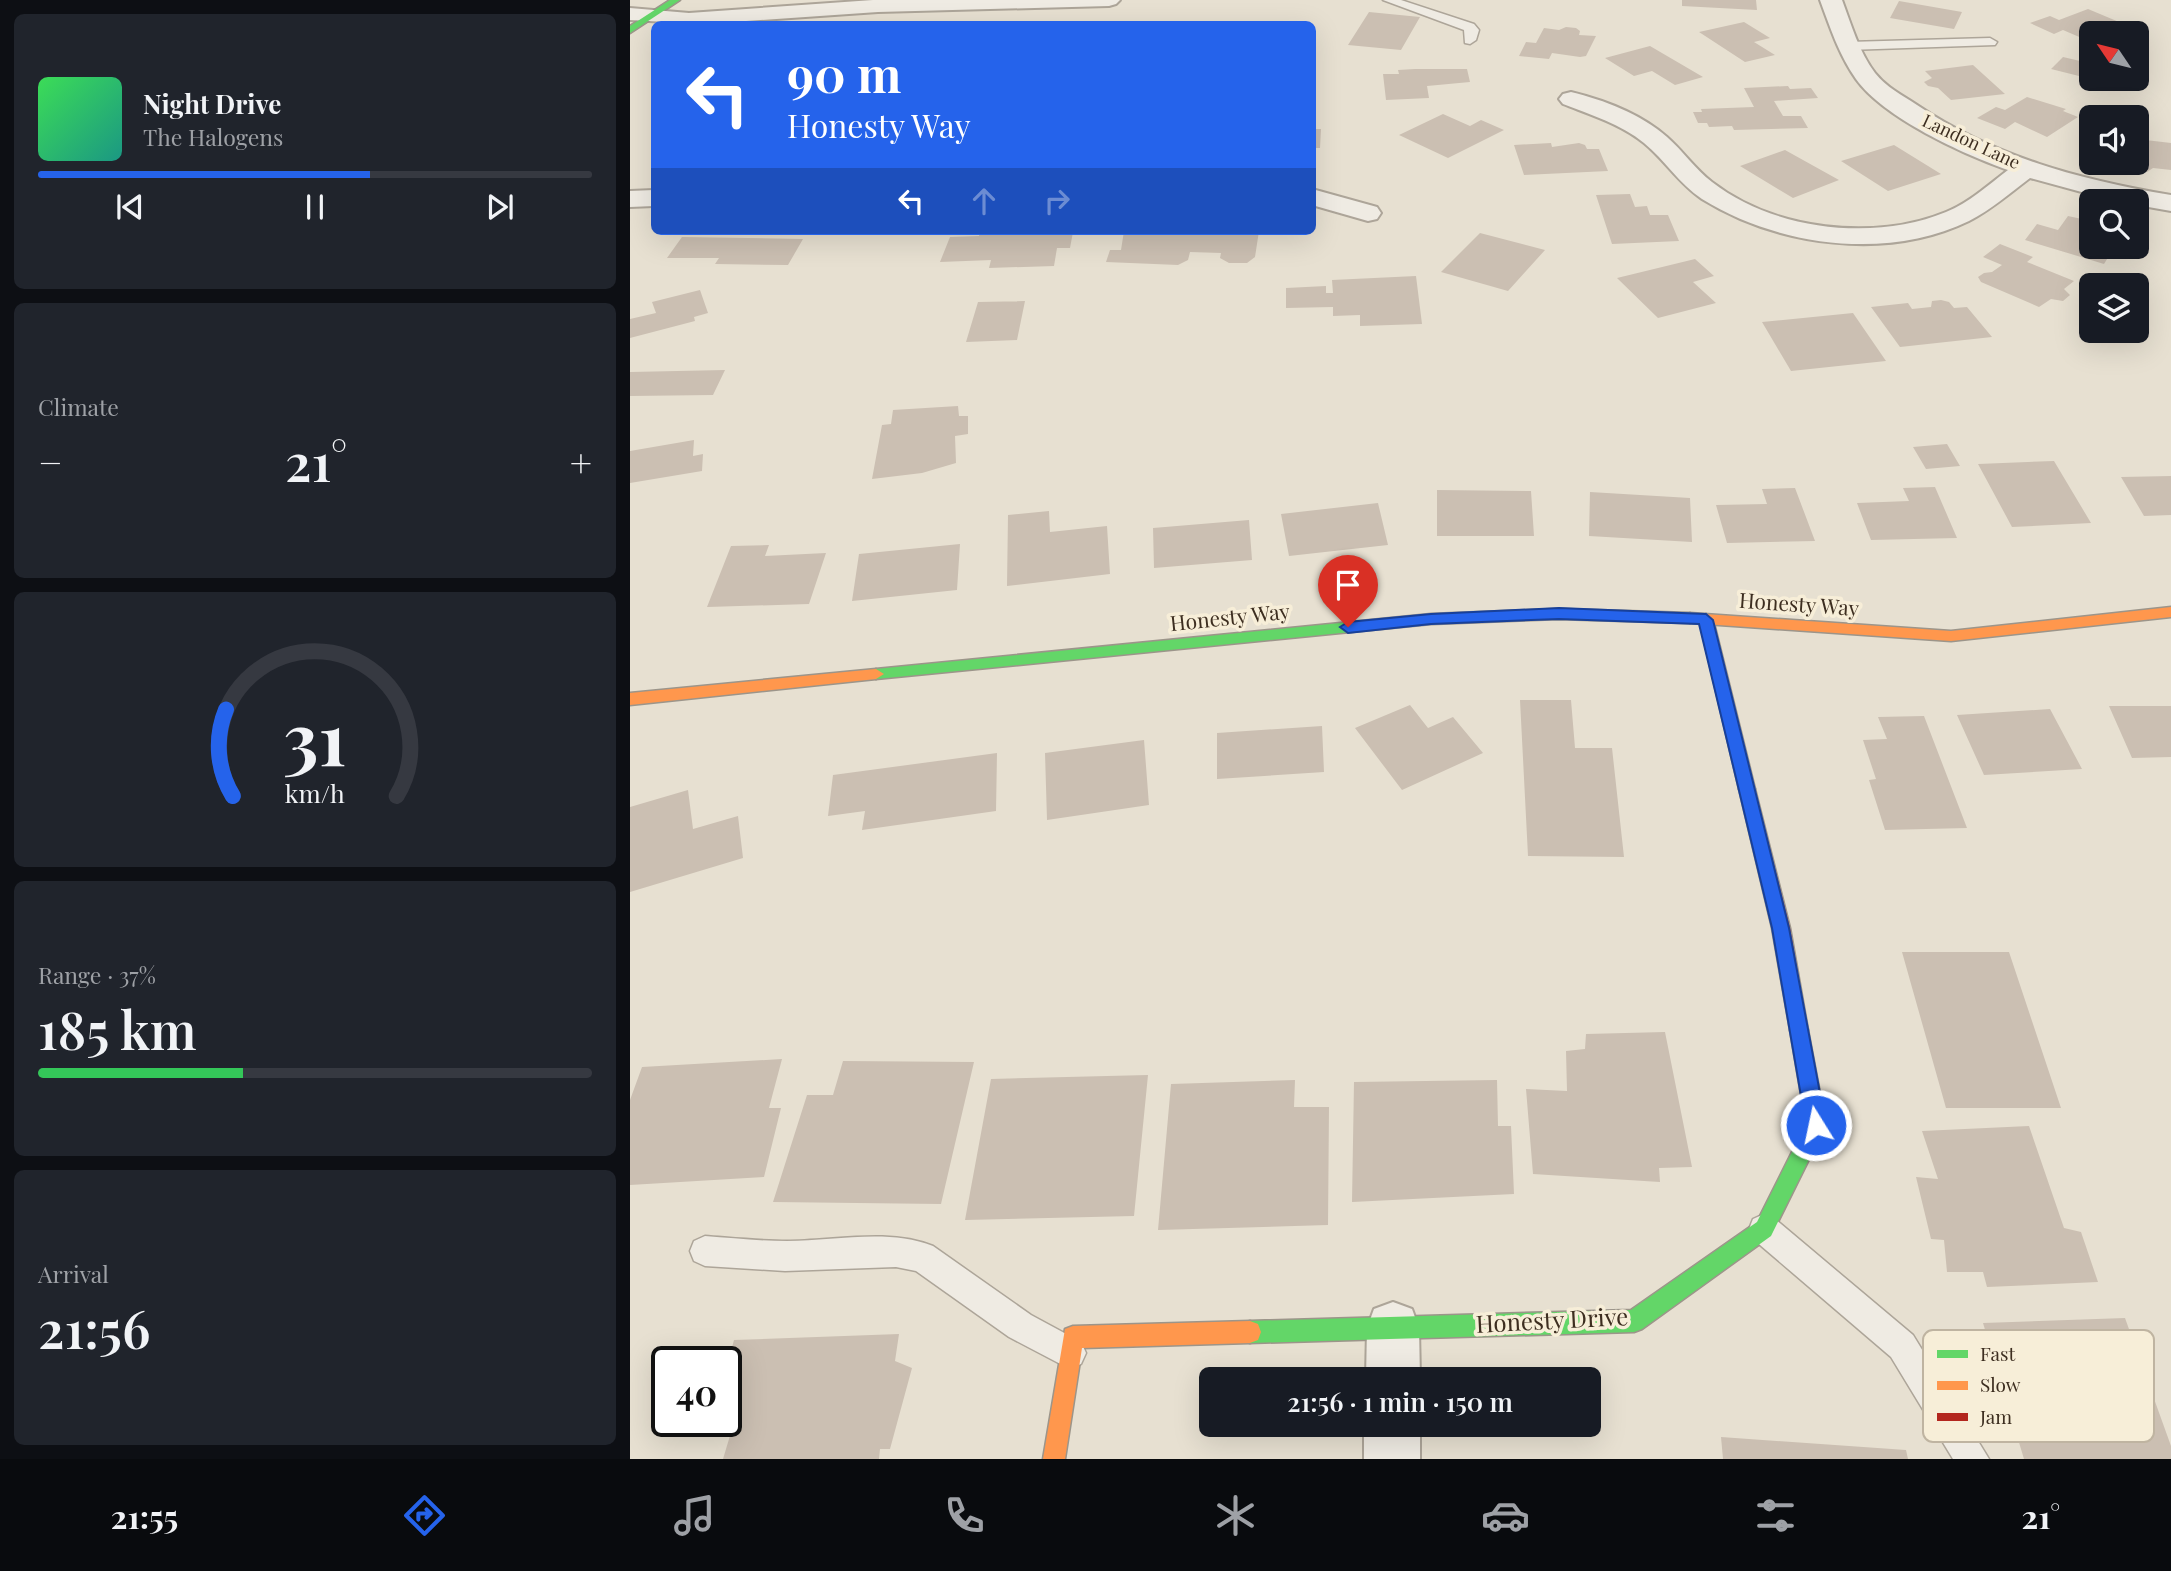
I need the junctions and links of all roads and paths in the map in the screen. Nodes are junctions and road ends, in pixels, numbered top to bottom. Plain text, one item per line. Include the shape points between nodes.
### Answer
1 (676, 0) edge
2 (1110, 0) edge
3 (1389, 0) edge
4 (1831, 0) edge
5 (641, 15) edge
6 (630, 30) edge
7 (1470, 40) dead end
8 (1990, 42) dead end
9 (1848, 46) junction
10 (1571, 99) dead end
11 (2027, 168) junction
12 (651, 198) edge
13 (1316, 198) edge
14 (630, 199) edge
15 (2171, 203) edge
16 (1368, 213) dead end
17 (2171, 612) edge
18 (1706, 620) junction
19 (630, 699) edge
20 (1764, 1229) junction
21 (705, 1251) dead end
22 (1393, 1328) junction
23 (1070, 1353) junction
24 (1393, 1367) edge
25 (1923, 1380) edge
26 (1392, 1437) edge
27 (1961, 1442) edge
28 (1054, 1459) edge
29 (1392, 1459) edge
30 (1972, 1459) edge

1 - 5 street
2 - 5 street via 878,6 689,19
3 - 7 lane via 1469,27 1473,30
4 - 9 street, Landon Lane
5 - 6 street
8 - 9 lane
9 - 11 street, Landon Lane via 1874,86 1924,124
10 - 11 street via 1626,120 1651,136 1707,191 1729,204 1820,231 1878,235 1938,225 1970,210
11 - 15 street, Landon Lane via 2068,182
12 - 14 street
13 - 16 street
17 - 18 street, Honesty Way via 1951,636
18 - 19 street, Honesty Way via 1559,614 1431,619
18 - 20 street, Honesty Drive via 1780,928 1816,1125
20 - 22 street, Honesty Drive via 1634,1321
20 - 25 lane via 1902,1346
21 - 23 lane via 785,1256 896,1252 922,1257 1020,1325
22 - 23 street, Honesty Drive via 1073,1336
22 - 24 street
23 - 28 street
26 - 29 street
27 - 30 lane

